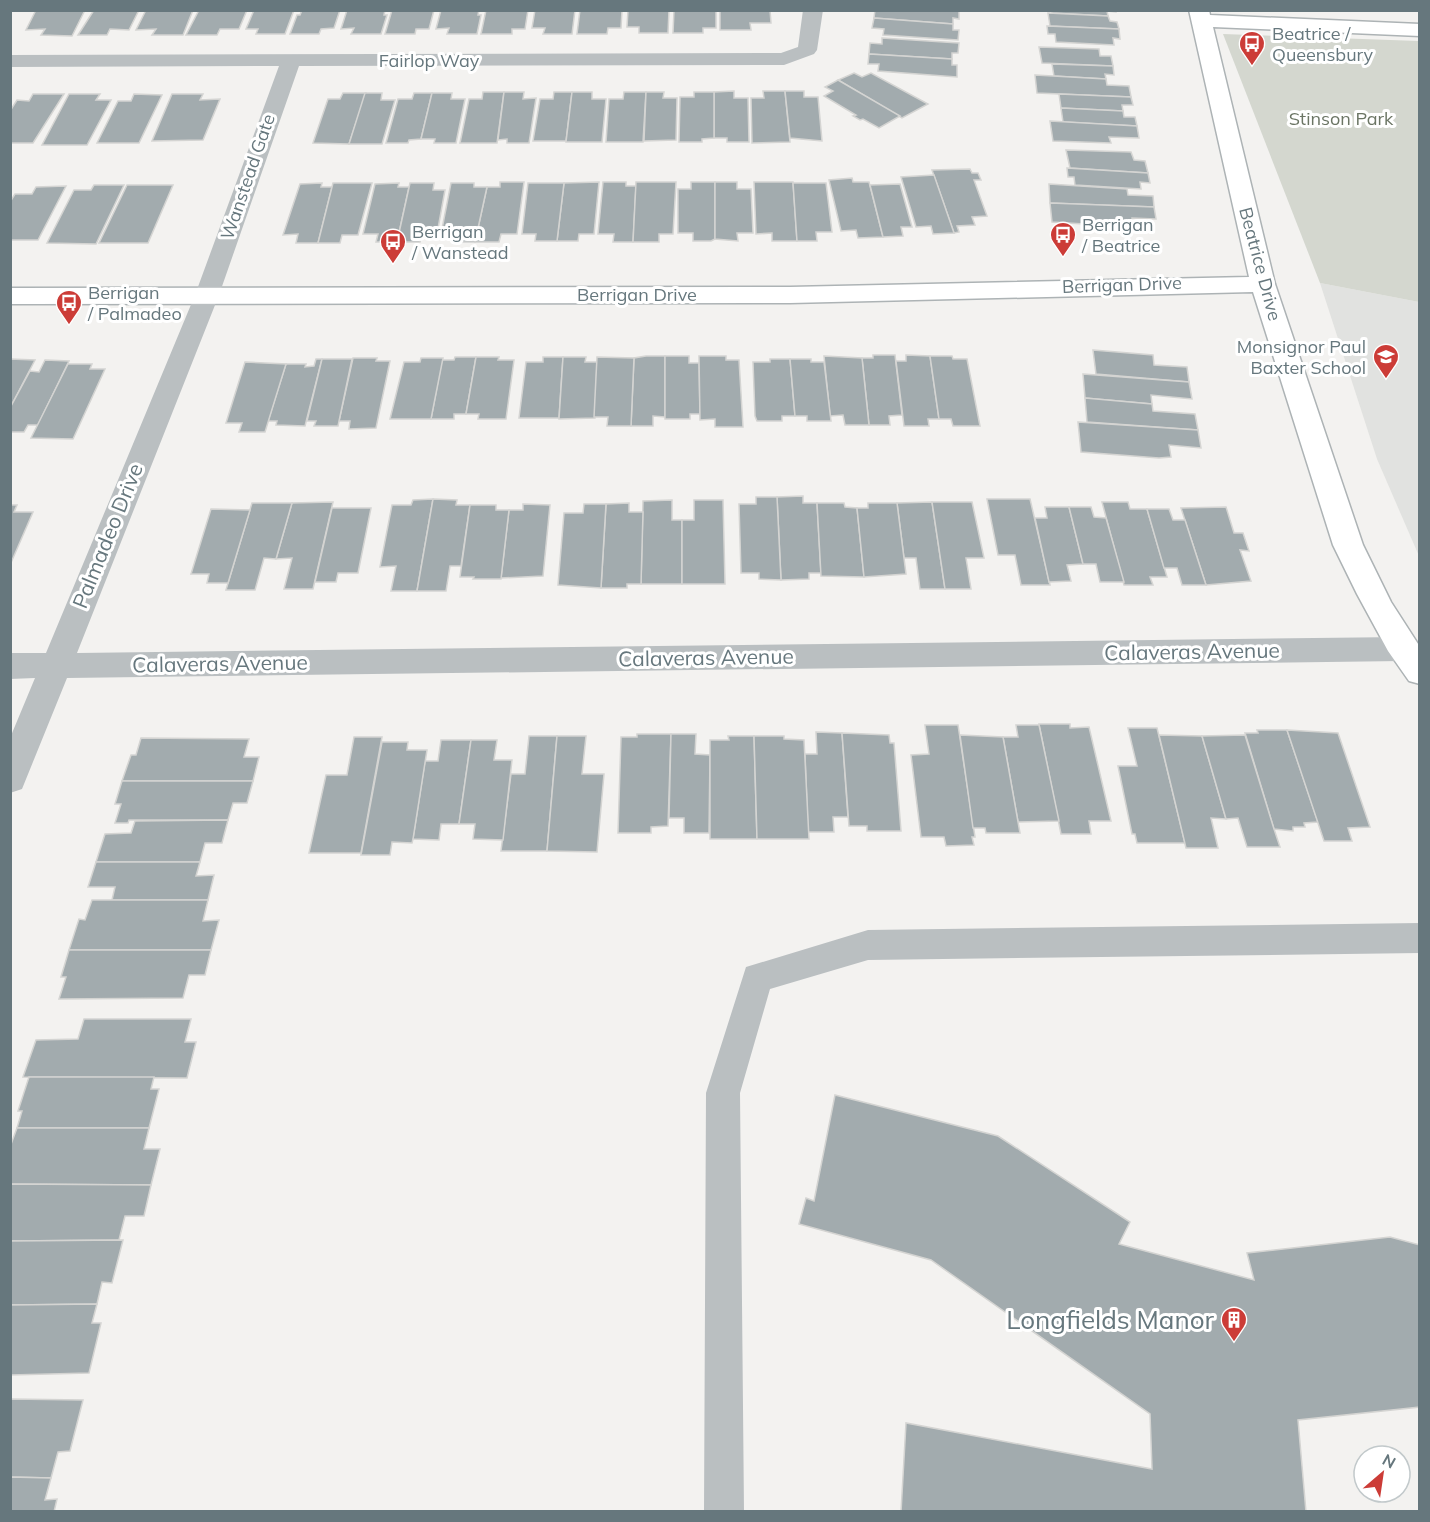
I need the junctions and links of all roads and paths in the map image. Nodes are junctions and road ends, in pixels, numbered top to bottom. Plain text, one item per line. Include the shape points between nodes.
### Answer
1 (813, 10) edge
2 (1201, 16) edge
3 (1419, 30) edge
4 (10, 61) edge
5 (291, 61) junction
6 (1263, 284) junction
7 (207, 294) junction
8 (10, 296) edge
9 (1411, 661) edge
10 (10, 666) edge
11 (55, 666) junction
12 (10, 779) edge
13 (1419, 938) edge
14 (724, 1512) edge

1 - 5 street, Fairlop Way via 807,50 784,59
2 - 3 street
2 - 6 street, Beatrice Drive
4 - 5 street, Fairlop Way
5 - 7 street, Wanstead Gate
6 - 7 street, Berrigan Drive via 790,295
6 - 9 street, Beatrice Drive via 1348,545
7 - 8 street, Berrigan Drive
7 - 11 street, Palmadeo Drive
9 - 11 street, Calaveras Avenue
10 - 11 street, Calaveras Avenue
11 - 12 street, Palmadeo Drive
13 - 14 lane via 868,945 757,978 723,1093

